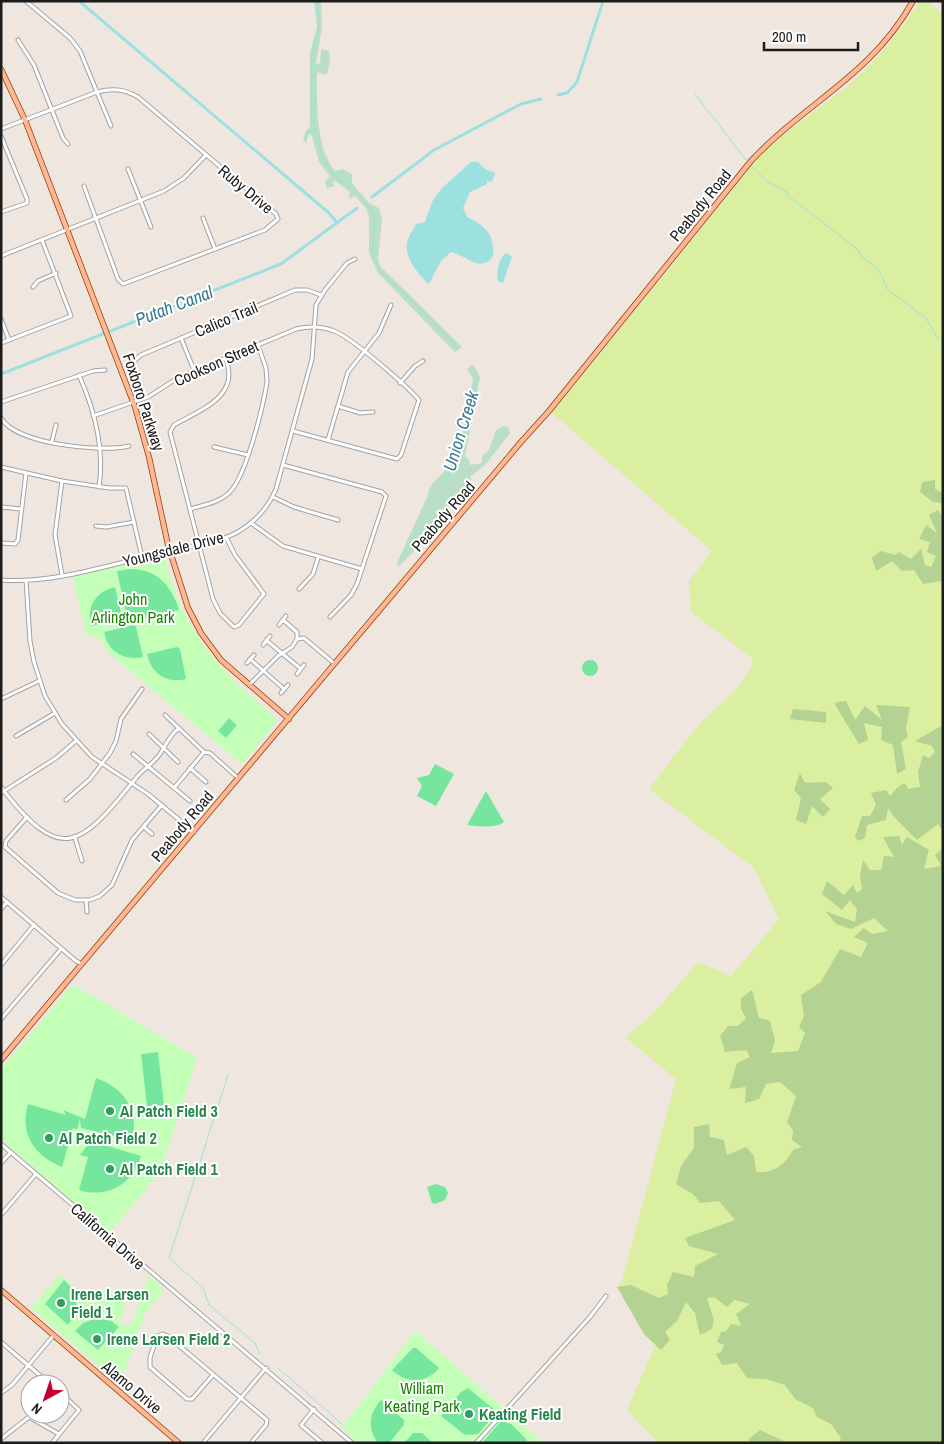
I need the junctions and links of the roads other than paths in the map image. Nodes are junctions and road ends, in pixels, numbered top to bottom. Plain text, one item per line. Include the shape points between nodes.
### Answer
1 (26, 1) edge
2 (913, 1) edge
3 (18, 40) dead end
4 (1, 69) edge
5 (97, 92) junction
6 (52, 110) junction
7 (25, 120) junction
8 (111, 126) dead end
9 (1, 130) edge
10 (1, 136) edge
11 (68, 144) dead end
12 (206, 155) junction
13 (128, 169) dead end
14 (84, 186) dead end
15 (140, 201) junction
16 (1, 212) edge
17 (203, 218) dead end
18 (94, 219) junction
19 (150, 227) dead end
20 (67, 229) junction
21 (42, 240) junction
22 (216, 249) junction
23 (1, 256) edge
24 (355, 259) dead end
25 (56, 273) junction
26 (33, 286) dead end
27 (321, 295) junction
28 (391, 305) dead end
29 (1, 319) edge
30 (314, 327) junction
31 (181, 338) junction
32 (9, 340) junction
33 (1, 343) edge
34 (258, 345) junction
35 (364, 352) junction
36 (225, 358) junction
37 (134, 361) dead end
38 (423, 361) dead end
39 (105, 370) dead end
40 (194, 370) junction
41 (79, 375) junction
42 (400, 383) junction
43 (1, 402) edge
44 (134, 402) junction
45 (338, 406) junction
46 (373, 412) dead end
47 (93, 416) junction
48 (1, 418) edge
49 (56, 425) dead end
50 (293, 431) junction
51 (328, 440) junction
52 (52, 442) junction
53 (129, 446) dead end
54 (214, 447) dead end
55 (100, 450) junction
56 (248, 455) junction
57 (283, 465) junction
58 (1, 466) edge
59 (26, 473) junction
60 (62, 481) junction
61 (99, 487) junction
62 (273, 497) junction
63 (1, 507) edge
64 (21, 509) junction
65 (190, 509) junction
66 (338, 520) dead end
67 (134, 522) junction
68 (251, 523) junction
69 (96, 526) dead end
70 (226, 537) junction
71 (1, 543) edge
72 (198, 544) junction
73 (170, 551) junction
74 (142, 557) junction
75 (318, 558) junction
76 (362, 569) junction
77 (62, 575) junction
78 (1, 580) edge
79 (26, 580) junction
80 (299, 589) dead end
81 (286, 616) dead end
82 (330, 617) dead end
83 (283, 620) junction
84 (279, 625) dead end
85 (270, 636) dead end
86 (297, 639) junction
87 (266, 640) junction
88 (263, 645) dead end
89 (282, 654) junction
90 (254, 655) dead end
91 (250, 659) junction
92 (247, 663) dead end
93 (335, 664) junction
94 (304, 665) dead end
95 (301, 669) junction
96 (264, 671) junction
97 (297, 674) dead end
98 (39, 681) junction
99 (288, 685) dead end
100 (248, 686) junction
101 (142, 689) dead end
102 (284, 689) junction
103 (281, 693) dead end
104 (1, 699) edge
105 (55, 713) junction
106 (165, 715) dead end
107 (288, 719) junction
108 (178, 729) junction
109 (149, 734) dead end
110 (16, 736) dead end
111 (76, 741) junction
112 (163, 748) junction
113 (204, 752) junction
114 (133, 754) dead end
115 (178, 762) dead end
116 (102, 764) junction
117 (148, 767) junction
118 (190, 768) junction
119 (238, 778) junction
120 (206, 782) dead end
121 (132, 784) junction
122 (1, 787) edge
123 (174, 788) junction
124 (3, 792) edge
125 (66, 800) dead end
126 (190, 801) dead end
127 (162, 805) junction
128 (27, 817) junction
129 (144, 827) junction
130 (194, 832) junction
131 (152, 834) dead end
132 (75, 838) junction
133 (82, 861) dead end
134 (1, 897) edge
135 (86, 900) junction
136 (7, 902) junction
137 (1, 909) edge
138 (87, 912) dead end
139 (34, 925) junction
140 (61, 949) junction
141 (82, 964) junction
142 (1, 965) edge
143 (1, 1020) edge
144 (1, 1060) edge
145 (1, 1144) edge
146 (11, 1152) junction
147 (1, 1163) edge
148 (36, 1174) junction
149 (1, 1214) edge
150 (1, 1290) edge
151 (606, 1296) dead end
152 (53, 1336) junction
153 (1, 1342) edge
154 (28, 1365) junction
155 (266, 1368) junction
156 (38, 1374) edge
157 (213, 1375) junction
158 (1, 1393) edge
159 (241, 1398) junction
160 (70, 1401) edge
161 (314, 1409) junction
162 (70, 1421) edge
163 (67, 1424) edge
164 (59, 1434) junction
165 (1, 1439) edge
166 (348, 1441) edge
167 (52, 1443) edge
168 (179, 1443) edge
169 (203, 1443) edge
170 (251, 1443) edge
171 (322, 1443) edge
172 (352, 1443) edge
173 (476, 1443) edge

1 - 5 street via 75,44
2 - 93 main road, Peabody Road via 889,38 866,63 776,136 752,161 599,351
3 - 6 street via 34,65
4 - 7 main road, Foxboro Parkway
5 - 6 street, Ruby Drive
5 - 8 street
5 - 12 street, Ruby Drive via 116,89 138,97
6 - 7 street, Ruby Drive
6 - 11 street
7 - 9 street, Ruby Drive
7 - 20 main road, Foxboro Parkway
10 - 16 street via 27,199 26,203
12 - 15 street via 176,185
12 - 22 street, Ruby Drive via 278,218 265,230
13 - 15 street
14 - 18 street
15 - 18 street
15 - 19 street
17 - 22 street
18 - 20 street
18 - 22 street, Ruby Drive via 118,279 123,284
20 - 21 street
20 - 44 main road, Foxboro Parkway
21 - 23 street
21 - 25 street
24 - 27 street
25 - 26 street
25 - 32 street via 71,316
27 - 30 street, Youngsdale Drive via 316,305
27 - 31 street, Calico Trail via 295,290
28 - 35 street via 379,333
29 - 32 street
30 - 34 street, Cookson Street via 296,329
30 - 35 street via 336,332
30 - 50 street, Youngsdale Drive via 312,359
31 - 37 street, Calico Trail
31 - 40 street
32 - 33 street
34 - 36 street, Cookson Street
34 - 56 street via 267,382
35 - 42 street
35 - 45 street via 348,372
36 - 40 street, Cookson Street
36 - 65 street via 230,376 225,392 170,429
38 - 42 street
39 - 41 street
40 - 44 street, Cookson Street via 155,394
41 - 43 street
41 - 47 street
42 - 51 street via 419,402 399,458
44 - 47 street, Cookson Street
44 - 73 main road, Foxboro Parkway
45 - 46 street
45 - 51 street
47 - 55 street via 99,431
48 - 52 street via 18,432
49 - 52 street
50 - 51 street
50 - 57 street, Youngsdale Drive
52 - 55 street
53 - 55 street
54 - 56 street
55 - 61 street
56 - 65 street via 240,478 229,493 213,503
57 - 62 street, Youngsdale Drive
57 - 76 street via 385,494 386,500
58 - 59 street
59 - 60 street
59 - 64 street
60 - 61 street
60 - 77 street via 55,535
61 - 67 street via 126,488
62 - 66 street
62 - 68 street, Youngsdale Drive
63 - 64 street
64 - 71 street via 17,543
65 - 72 street
67 - 69 street via 106,528
67 - 74 street
68 - 70 street, Youngsdale Drive
68 - 75 street via 283,546
70 - 72 street, Youngsdale Drive
70 - 72 street via 264,594 236,626 229,624 216,607
72 - 73 street, Youngsdale Drive
73 - 74 street, Youngsdale Drive
73 - 100 main road, Foxboro Parkway via 193,620 221,660
74 - 77 street, Youngsdale Drive
75 - 76 street
75 - 80 street via 310,578
76 - 82 street via 351,595
77 - 79 street, Youngsdale Drive
78 - 79 street, Youngsdale Drive
79 - 98 street via 30,641
81 - 83 street
83 - 84 street
83 - 86 street via 297,632
85 - 87 street
86 - 89 street
86 - 93 street via 304,638
87 - 88 street
87 - 89 street
89 - 95 street
89 - 96 street
90 - 91 street
91 - 92 street
91 - 96 street
93 - 107 main road, Peabody Road
94 - 95 street
95 - 97 street
96 - 100 street
96 - 102 street
98 - 104 street
98 - 105 street
99 - 102 street
100 - 107 main road, Foxboro Parkway
101 - 116 street via 121,719 114,747
102 - 103 street
105 - 110 street
105 - 111 street
106 - 108 street
107 - 119 main road, Peabody Road
108 - 112 street
108 - 113 street
109 - 112 street
111 - 116 street
111 - 124 street
112 - 115 street
112 - 117 street
113 - 118 street
113 - 119 street via 210,753
114 - 117 street
116 - 121 street
116 - 125 street
117 - 121 street
117 - 123 street
118 - 120 street
118 - 123 street
119 - 130 main road, Peabody Road
121 - 127 street
121 - 132 street via 88,832
122 - 124 street
123 - 126 street
124 - 128 street
127 - 129 street
127 - 130 street
128 - 132 street via 54,837
128 - 135 street via 5,846 58,893
129 - 131 street
129 - 135 street via 129,846 112,886 100,896
130 - 141 main road, Peabody Road
132 - 133 street
134 - 136 street
135 - 138 street
136 - 137 street
136 - 139 street
139 - 140 street
139 - 142 street
140 - 141 street
140 - 143 street
141 - 144 main road, Peabody Road
145 - 146 street, California Drive
146 - 147 street
146 - 148 street, California Drive
148 - 149 street
148 - 155 street, California Drive
150 - 152 main road, Alamo Drive
151 - 173 street
152 - 154 street
152 - 168 main road, Alamo Drive
153 - 154 street
154 - 156 street
154 - 158 street
155 - 159 street
155 - 161 street, California Drive
157 - 157 street via 192,1399 187,1399 150,1366 157,1337 161,1334 169,1337
157 - 159 street
159 - 169 street
159 - 170 street via 267,1422
160 - 162 street via 79,1410
161 - 166 street, California Drive
161 - 171 street via 301,1425
163 - 164 street
164 - 165 street via 29,1416
164 - 167 street
166 - 172 street, California Drive

